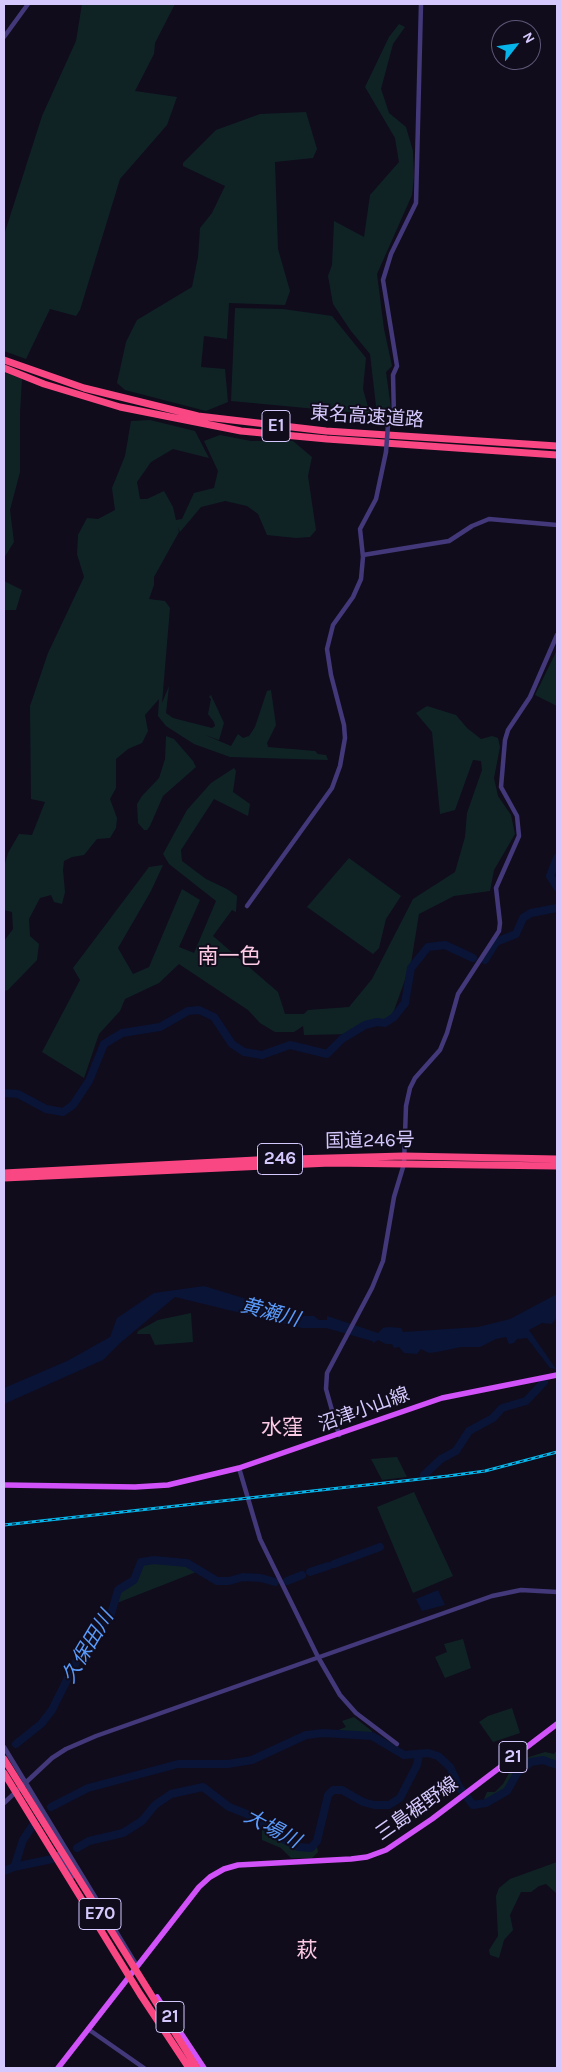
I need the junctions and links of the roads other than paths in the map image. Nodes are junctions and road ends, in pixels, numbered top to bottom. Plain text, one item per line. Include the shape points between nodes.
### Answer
1 (28, 4) edge
2 (421, 4) edge
3 (4, 38) edge
4 (4, 360) edge
5 (4, 368) edge
6 (557, 446) edge
7 (557, 455) edge
8 (557, 525) edge
9 (363, 555) junction
10 (557, 635) edge
11 (247, 906) dead end
12 (404, 1156) junction
13 (557, 1159) edge
14 (404, 1164) junction
15 (557, 1166) edge
16 (4, 1172) edge
17 (4, 1178) edge
18 (557, 1375) edge
19 (339, 1435) junction
20 (240, 1468) junction
21 (4, 1485) edge
22 (557, 1592) edge
23 (318, 1657) junction
24 (557, 1724) edge
25 (397, 1744) dead end
26 (4, 1747) edge
27 (4, 1759) edge
28 (4, 1768) edge
29 (4, 1773) edge
30 (25, 1781) junction
31 (17, 1790) junction
32 (4, 1802) edge
33 (137, 1966) junction
34 (130, 1975) junction
35 (88, 2029) junction
36 (58, 2068) edge
37 (144, 2068) edge
38 (188, 2068) edge
39 (197, 2068) edge
40 (204, 2068) edge

1 - 3 street
2 - 9 street, bridge via 416,203 391,254 383,280 397,366 393,375 394,416 388,425 376,499 360,529
4 - 6 highway, 東名高速道路 / E1 via 84,388 198,416 326,431
5 - 7 highway, 東名高速道路 / E1 via 120,407 232,429 336,440
8 - 9 street via 489,519 449,541
9 - 11 street via 358,589 333,625 327,650 330,675 344,725 340,766 332,788
10 - 12 street via 530,697 505,740 501,787 517,816 519,836 496,888 499,931 458,994 440,1050 410,1088
12 - 13 highway, 国道246号 / 246
12 - 14 street
12 - 16 highway, 国道246号 / 246
14 - 15 highway, 国道246号 / 246
14 - 17 highway, 国道246号 / 246 via 330,1163
14 - 19 street via 394,1197 383,1261 330,1363 325,1381
18 - 19 main road, 沼津小山線 via 442,1398
19 - 20 main road, 沼津小山線
20 - 21 main road, 沼津小山線 via 168,1485
20 - 23 street via 260,1539
22 - 23 street via 503,1593
23 - 25 street via 340,1695 356,1713
23 - 30 street via 80,1742 52,1758
24 - 33 main road, 三島裾野線 / 21 via 400,1842 375,1855 342,1860 253,1863 224,1869 210,1877
26 - 30 street
27 - 39 highway, E70, bridge
28 - 31 street
29 - 38 highway, E70, bridge
30 - 31 street
30 - 33 street
31 - 32 street
31 - 34 street
33 - 34 main road, 三島裾野線 / 21
33 - 40 main road, 21
34 - 35 main road, 三島裾野線 / 21
34 - 38 main road, 21
35 - 36 main road, 三島裾野線 / 21
35 - 37 street

